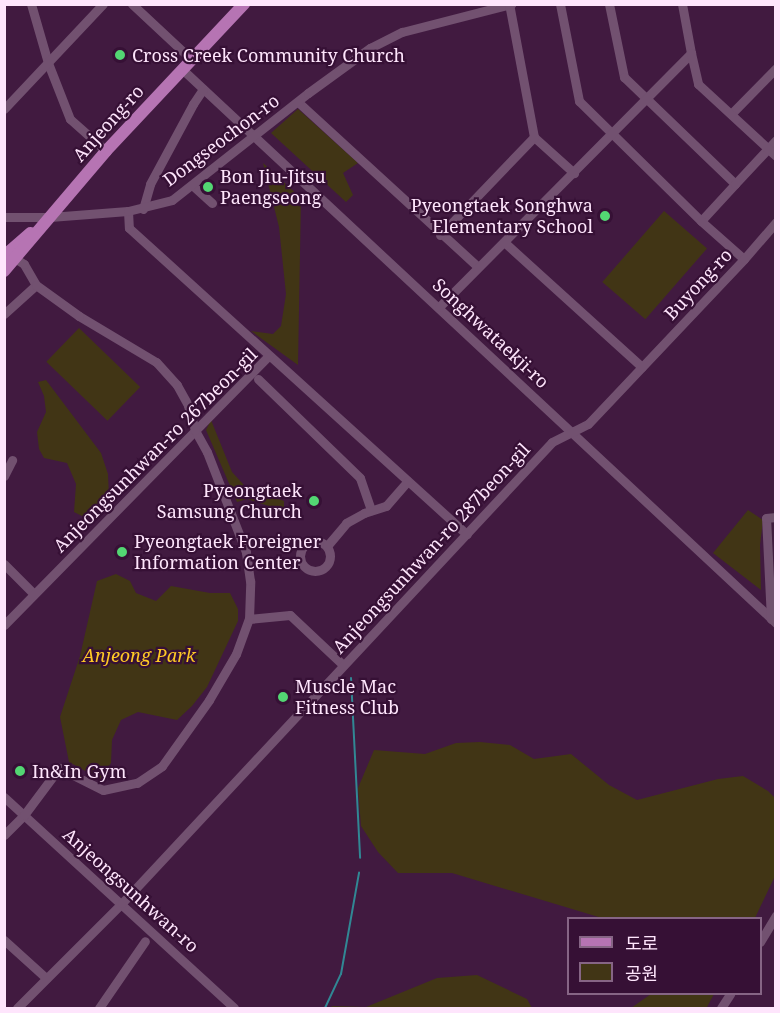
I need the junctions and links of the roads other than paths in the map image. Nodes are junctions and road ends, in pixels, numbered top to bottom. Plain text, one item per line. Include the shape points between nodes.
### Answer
1 (31, 4) edge
2 (103, 4) edge
3 (132, 4) edge
4 (244, 4) edge
5 (560, 4) edge
6 (609, 4) edge
7 (682, 4) edge
8 (510, 5) edge
9 (691, 53) junction
10 (192, 60) junction
11 (48, 63) junction
12 (776, 68) edge
13 (183, 70) junction
14 (203, 89) junction
15 (647, 98) junction
16 (298, 102) junction
17 (4, 109) edge
18 (731, 114) junction
19 (612, 134) junction
20 (255, 137) junction
21 (534, 137) junction
22 (772, 144) edge
23 (106, 151) junction
24 (776, 156) edge
25 (574, 173) junction
26 (735, 184) junction
27 (192, 185) junction
28 (212, 203) dead end
29 (143, 209) junction
30 (128, 212) junction
31 (4, 217) edge
32 (50, 217) junction
33 (701, 221) junction
34 (776, 222) edge
35 (440, 235) junction
36 (504, 242) junction
37 (10, 257) edge
38 (744, 259) junction
39 (478, 267) junction
40 (4, 271) edge
41 (36, 285) junction
42 (439, 307) junction
43 (4, 314) edge
44 (268, 356) junction
45 (642, 367) junction
46 (258, 379) dead end
47 (195, 430) junction
48 (572, 431) junction
49 (12, 460) dead end
50 (4, 476) edge
51 (408, 481) junction
52 (371, 510) junction
53 (776, 518) edge
54 (467, 534) junction
55 (327, 546) dead end
56 (4, 564) edge
57 (34, 594) junction
58 (249, 620) junction
59 (773, 621) edge
60 (4, 625) edge
61 (343, 665) junction
62 (4, 797) edge
63 (24, 815) junction
64 (4, 835) edge
65 (122, 903) junction
66 (776, 915) edge
67 (762, 939) edge
68 (4, 940) edge
69 (145, 941) dead end
70 (46, 978) junction
71 (729, 995) edge
72 (17, 1008) edge
73 (99, 1008) edge
74 (234, 1008) edge
75 (721, 1008) edge

1 - 11 street
2 - 11 street
3 - 10 street
4 - 10 main road, Anjeong-ro
5 - 19 street via 579,101
6 - 15 street via 624,77
7 - 9 street
8 - 16 street, Dongseochon-ro via 402,32 370,48
8 - 21 street
9 - 15 street
9 - 18 street via 698,84
10 - 13 main road, Anjeong-ro
11 - 17 street
11 - 23 street via 70,119
12 - 18 street
13 - 14 street, Songhwataekji-ro
13 - 23 main road, Anjeong-ro
14 - 20 street, Songhwataekji-ro
14 - 29 street via 150,184
15 - 19 street
15 - 26 street
16 - 20 street, Dongseochon-ro
16 - 35 street, Dongseochon-ro
18 - 22 street
19 - 25 street
19 - 33 street
20 - 27 street, Dongseochon-ro
20 - 42 street, Songhwataekji-ro
21 - 25 street
21 - 35 street
22 - 24 street
22 - 26 street
23 - 32 main road, Anjeong-ro
25 - 36 street
26 - 33 street
27 - 28 street
27 - 29 street, Dongseochon-ro via 172,200
29 - 30 street, Dongseochon-ro
30 - 32 street, Dongseochon-ro
30 - 44 street via 129,228
31 - 32 street, Dongseochon-ro
32 - 37 main road, Anjeong-ro
33 - 38 street
34 - 38 street, Buyong-ro
35 - 39 street, Dongseochon-ro
36 - 39 street
36 - 45 street
37 - 40 main road, Anjeong-ro
37 - 41 street via 24,264
38 - 45 street, Buyong-ro
39 - 42 street
41 - 43 street
41 - 47 street via 156,362 177,385
42 - 48 street, Songhwataekji-ro
44 - 47 street, Anjeongsunhwan-ro 267beon-gil
44 - 51 street, Anjeongsunhwan-ro 267beon-gil
45 - 48 street, Buyong-ro via 588,424
46 - 52 street via 360,478
47 - 57 street, Anjeongsunhwan-ro 267beon-gil
47 - 58 street via 246,552
48 - 54 street, Anjeongsunhwan-ro 287beon-gil via 552,442
48 - 59 street, Songhwataekji-ro
49 - 50 street
51 - 52 street via 386,506
51 - 54 street, Anjeongsunhwan-ro 267beon-gil
52 - 55 street via 346,523
53 - 59 street via 766,518
54 - 61 street, Anjeongsunhwan-ro 287beon-gil
56 - 57 street
57 - 60 street, Anjeongsunhwan-ro 267beon-gil
58 - 61 street via 290,615
58 - 63 street via 236,654 214,691 162,766 137,783 103,790 59,768
61 - 65 street, Anjeongsunhwan-ro 287beon-gil
62 - 63 street, Anjeongsunhwan-ro
63 - 64 street
63 - 65 street, Anjeongsunhwan-ro
65 - 70 street, Anjeongsunhwan-ro 287beon-gil
65 - 74 street, Anjeongsunhwan-ro
66 - 67 street
68 - 70 street
69 - 73 street
70 - 72 street, Anjeongsunhwan-ro 287beon-gil
71 - 75 street

